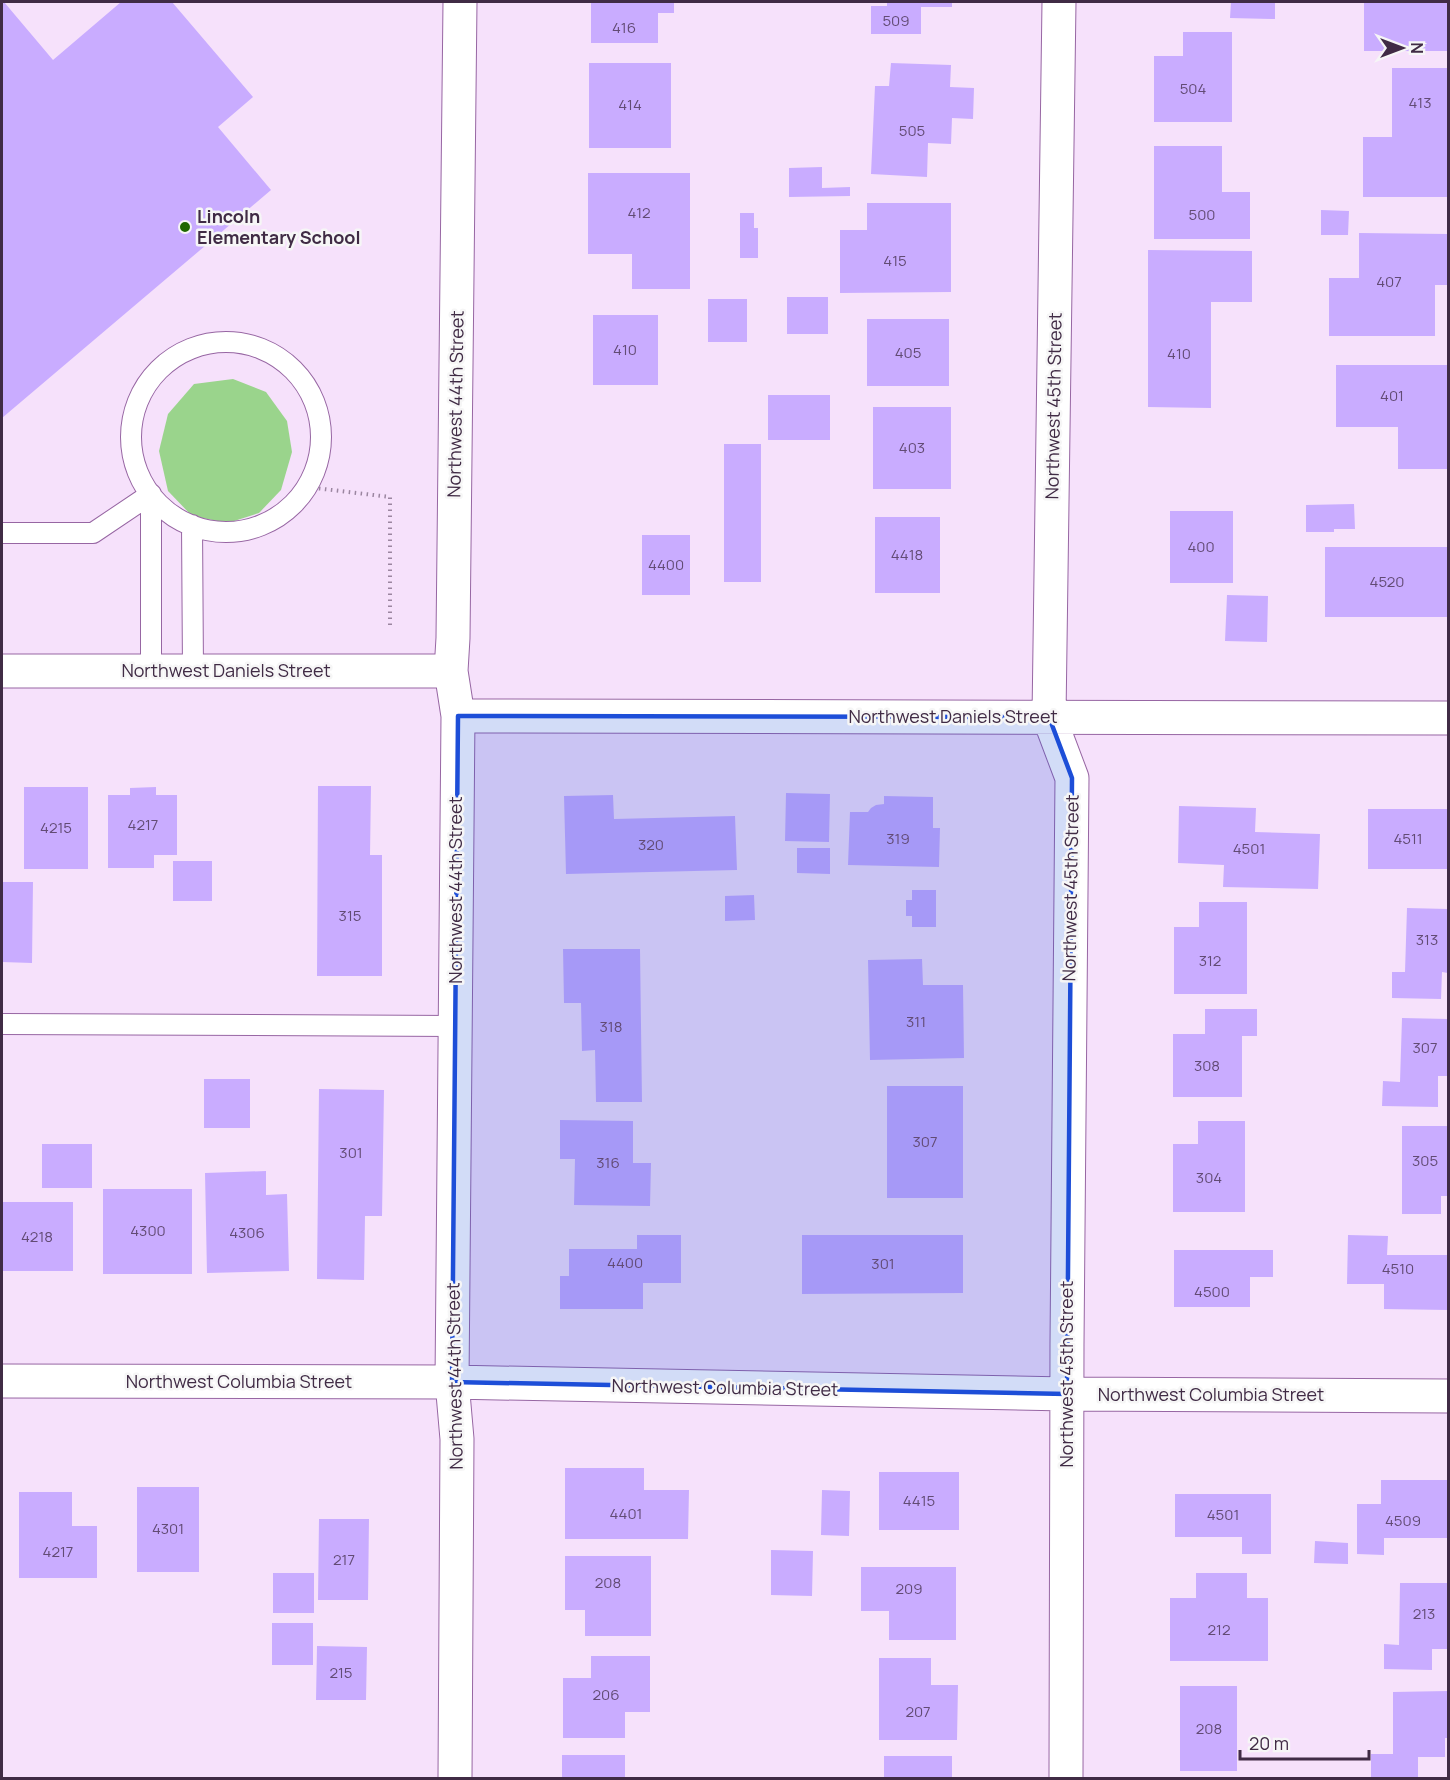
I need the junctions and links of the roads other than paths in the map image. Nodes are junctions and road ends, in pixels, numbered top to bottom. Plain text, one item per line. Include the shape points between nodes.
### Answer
1 (460, 2) edge
2 (1059, 2) edge
3 (151, 494) junction
4 (192, 525) junction
5 (2, 533) edge
6 (2, 671) edge
7 (151, 671) junction
8 (193, 671) junction
9 (451, 671) junction
10 (458, 716) junction
11 (1049, 717) junction
12 (1449, 718) edge
13 (2, 1024) edge
14 (455, 1026) junction
15 (2, 1382) edge
16 (452, 1382) junction
17 (1067, 1394) junction
18 (1449, 1396) edge
19 (456, 1779) edge
20 (1066, 1779) edge

1 - 9 street, Northwest 44th Street
2 - 11 street, Northwest 45th Street
3 - 4 lane via 168,511
3 - 4 lane via 132,448 132,420 151,379 171,359 187,350 223,342 242,343 277,356 292,368 313,398 321,434 320,452 307,487 281,514 247,530 210,530
3 - 5 lane via 93,533
3 - 7 lane
4 - 8 lane
6 - 7 street, Northwest Daniels Street
7 - 8 street, Northwest Daniels Street
8 - 9 street, Northwest Daniels Street
9 - 10 street, Northwest 44th Street
10 - 11 street, Northwest Daniels Street
10 - 14 street, Northwest 44th Street
11 - 12 street, Northwest Daniels Street
11 - 17 street, Northwest 45th Street via 1072,778
13 - 14 lane
14 - 16 street, Northwest 44th Street
15 - 16 street, Northwest Columbia Street
16 - 17 street, Northwest Columbia Street
16 - 19 street, Northwest 44th Street via 457,1439
17 - 18 street, Northwest Columbia Street
17 - 20 street, Northwest 45th Street

